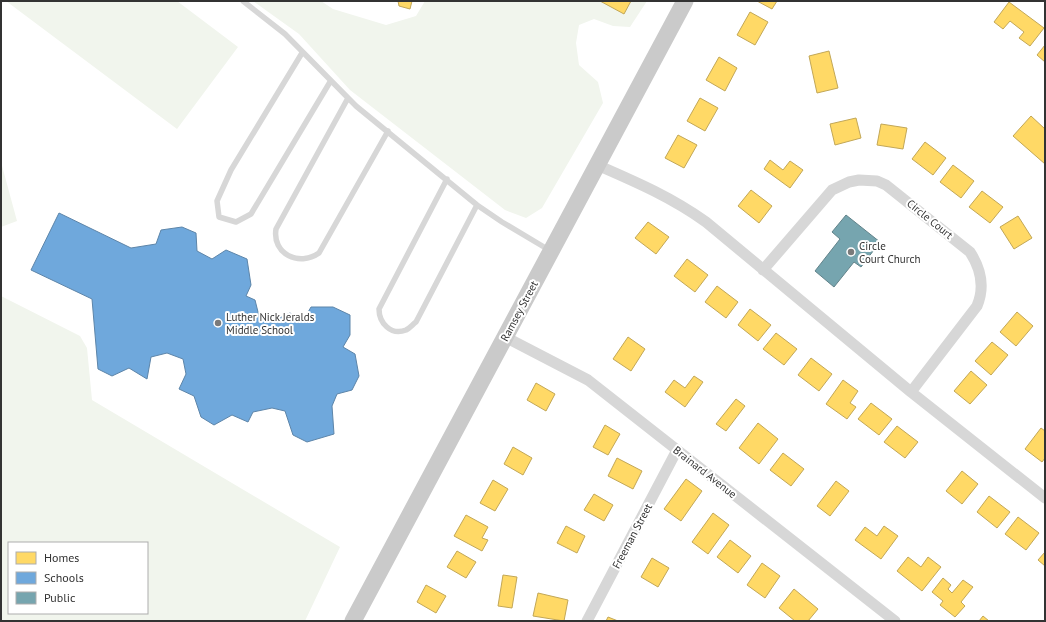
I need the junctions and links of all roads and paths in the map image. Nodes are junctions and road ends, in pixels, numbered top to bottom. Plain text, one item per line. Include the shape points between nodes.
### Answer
1 (243, 1) edge
2 (685, 1) edge
3 (302, 53) junction
4 (330, 82) junction
5 (348, 98) junction
6 (388, 131) junction
7 (597, 165) junction
8 (447, 180) junction
9 (477, 205) junction
10 (551, 251) junction
11 (764, 270) junction
12 (505, 337) junction
13 (911, 392) junction
14 (677, 450) junction
15 (1045, 498) edge
16 (353, 621) edge
17 (587, 621) edge
18 (895, 621) edge

1 - 3 lane via 285,34
2 - 7 main road, Ramsey Street
3 - 4 lane
3 - 4 lane via 231,170 217,201 219,217 236,222 251,214
4 - 5 lane
5 - 6 lane
5 - 6 lane via 276,229 277,244 282,252 300,258 312,258 319,253
6 - 8 lane
7 - 10 main road, Ramsey Street
7 - 11 street via 683,206
8 - 9 lane
8 - 9 lane via 379,308 379,317 385,326 395,332 406,330 416,322
9 - 10 lane
10 - 12 main road, Ramsey Street
11 - 13 street
11 - 13 street, Circle Court via 832,190 845,183 859,180 886,184 970,252 976,260 981,278 981,297 977,306
12 - 14 street, Brainard Avenue via 588,380
12 - 16 main road, Ramsey Street
13 - 15 street
14 - 17 street, Freeman Street
14 - 18 street, Brainard Avenue

